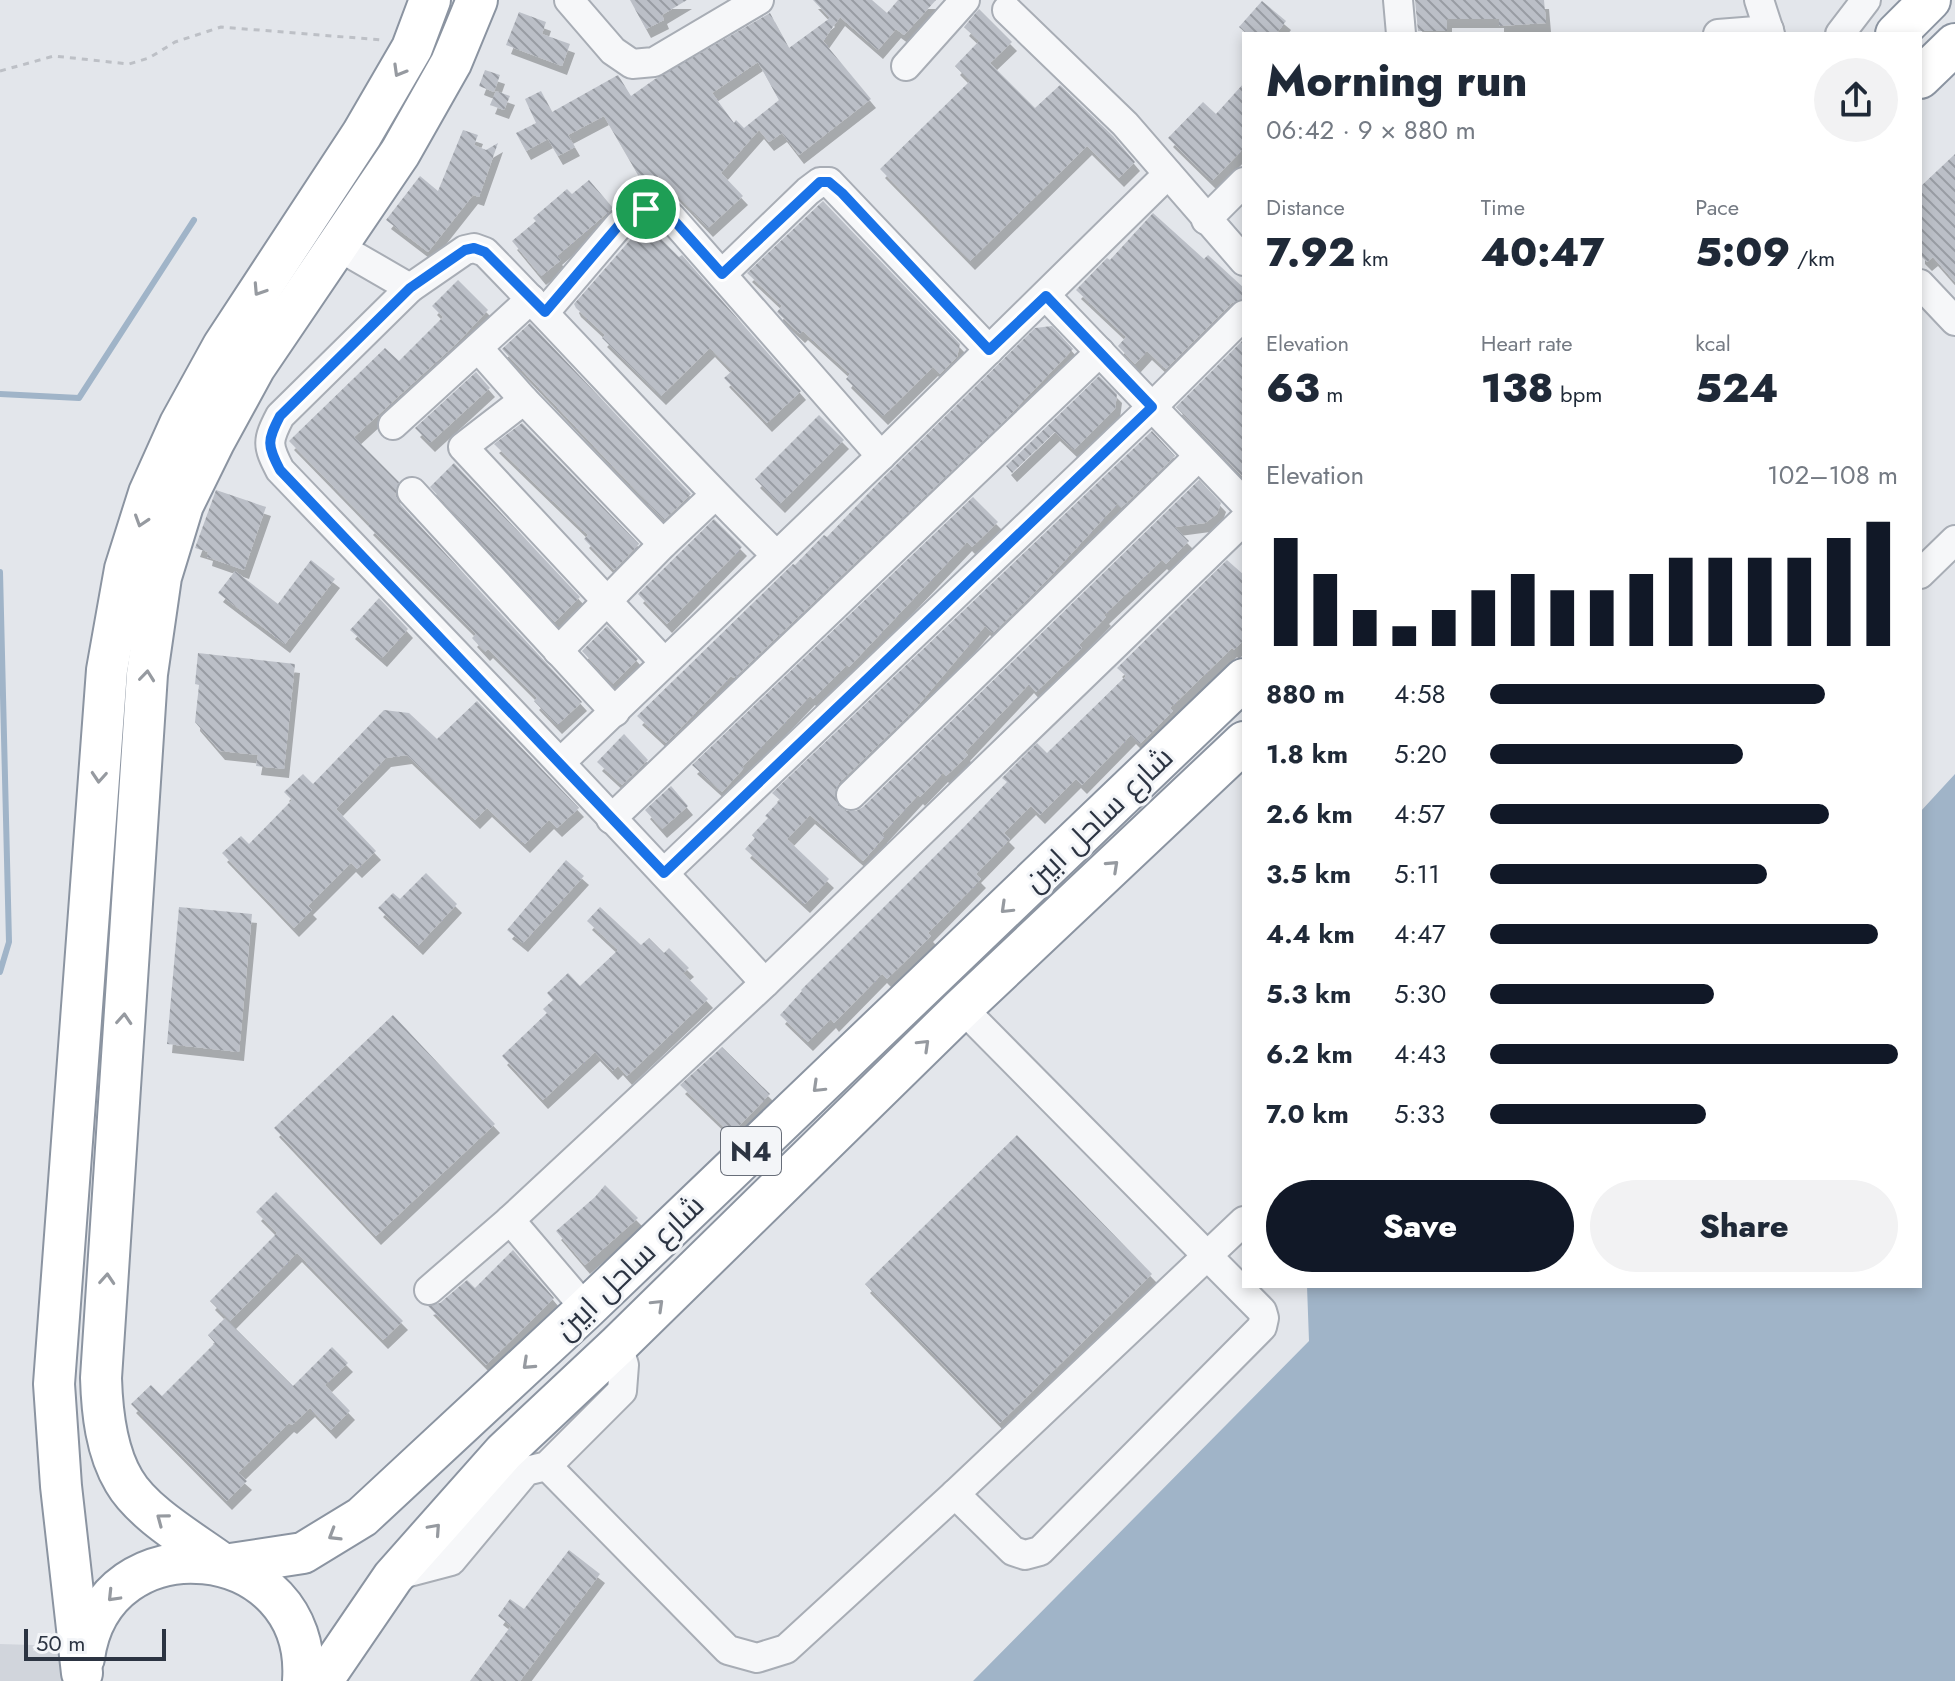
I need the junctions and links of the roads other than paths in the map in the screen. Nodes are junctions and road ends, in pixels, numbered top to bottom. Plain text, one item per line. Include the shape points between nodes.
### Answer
1 (430, 0) edge
2 (477, 0) edge
3 (569, 0) edge
4 (759, 0) edge
5 (965, 0) edge
6 (1398, 0) edge
7 (1759, 0) edge
8 (1866, 0) edge
9 (1930, 0) edge
10 (1006, 3) edge
11 (1401, 32) edge
12 (1769, 32) edge
13 (1842, 32) edge
14 (1898, 32) edge
15 (1955, 44) edge
16 (906, 66) dead end
17 (1922, 76) edge
18 (1168, 174) junction
19 (1242, 184) edge
20 (1206, 220) junction
21 (339, 247) junction
22 (1242, 259) edge
23 (722, 274) junction
24 (1922, 286) edge
25 (410, 288) junction
26 (1046, 296) junction
27 (538, 306) junction
28 (1242, 317) edge
29 (1955, 321) edge
30 (478, 348) junction
31 (989, 350) junction
32 (1100, 352) junction
33 (524, 400) junction
34 (1152, 407) junction
35 (393, 425) dead end
36 (881, 456) junction
37 (1199, 456) junction
38 (412, 492) dead end
39 (715, 495) junction
40 (1242, 501) edge
41 (1242, 522) edge
42 (1955, 540) edge
43 (663, 544) junction
44 (776, 555) junction
45 (1922, 572) edge
46 (608, 602) junction
47 (558, 651) junction
48 (664, 662) junction
49 (1242, 681) edge
50 (615, 712) junction
51 (1242, 744) edge
52 (561, 762) junction
53 (851, 795) dead end
54 (611, 819) junction
55 (664, 873) junction
56 (765, 983) junction
57 (962, 1008) junction
58 (510, 1220) junction
59 (1242, 1223) edge
60 (1207, 1256) junction
61 (429, 1290) dead end
62 (586, 1309) junction
63 (618, 1345) junction
64 (547, 1466) junction
65 (955, 1494) junction
66 (224, 1565) junction
67 (393, 1577) junction
68 (83, 1677) edge
69 (303, 1681) edge
70 (322, 1681) edge

1 -> 68 highway via 412,48 362,134 223,346 180,424 149,493 125,569 107,670 54,1384
2 - 21 highway via 451,63
3 - 4 street via 613,51 632,64 654,62
5 - 16 street
6 - 11 street
7 - 12 street
8 - 13 street
9 - 14 highway
10 - 18 street
15 - 17 highway
18 - 20 street
18 - 26 street
19 - 20 street
20 - 22 street
21 - 25 street
66 -> 21 highway via 143,1505 124,1481 102,1414 147,674 161,577 183,505 255,367
23 - 27 street via 671,217 646,209 619,225
23 - 31 street via 808,191 829,182
23 - 36 street
24 - 29 street
25 - 27 street via 474,248 485,252
25 - 52 street via 280,416 269,449 280,470
26 - 31 street
26 - 32 street
27 - 30 street
27 - 39 street
28 - 34 street
30 - 33 street
30 - 35 street
31 - 36 street
32 - 34 street
32 - 54 street
33 - 43 street
33 - 46 street via 463,447
34 - 37 street
34 - 55 street
36 - 44 street
37 - 40 street
37 - 53 street
38 - 47 street
39 - 43 street
39 - 44 street
41 - 56 street
42 - 45 street
43 - 46 street
44 - 48 street
46 - 47 street
46 - 48 street
47 - 50 street
48 - 50 street
49 -> 62 highway, شارع ساحل ابين / N4
50 - 52 street
57 -> 51 highway, شارع ساحل ابين / N4
52 - 54 street
54 - 55 street
55 - 56 street
56 - 58 street
57 - 60 street
63 -> 57 highway, شارع ساحل ابين / N4
58 - 61 street
58 - 62 street
59 - 60 street
60 - 65 street
60 - 65 street via 1262,1311 1262,1327 1040,1551 1013,1551
62 - 63 highway
62 -> 66 highway, شارع ساحل ابين / N4 via 362,1517 303,1553
63 - 64 street via 624,1365 622,1391
67 -> 63 highway, شارع ساحل ابين / N4 via 504,1452
64 - 65 street via 728,1650 757,1658 786,1649
64 - 67 street via 526,1471 451,1561
66 -> 68 highway via 190,1561 156,1567 126,1583 102,1608 86,1639
66 - 69 highway via 255,1579 280,1602 297,1631 305,1664
67 - 70 highway, شارع ساحل ابين / N4

